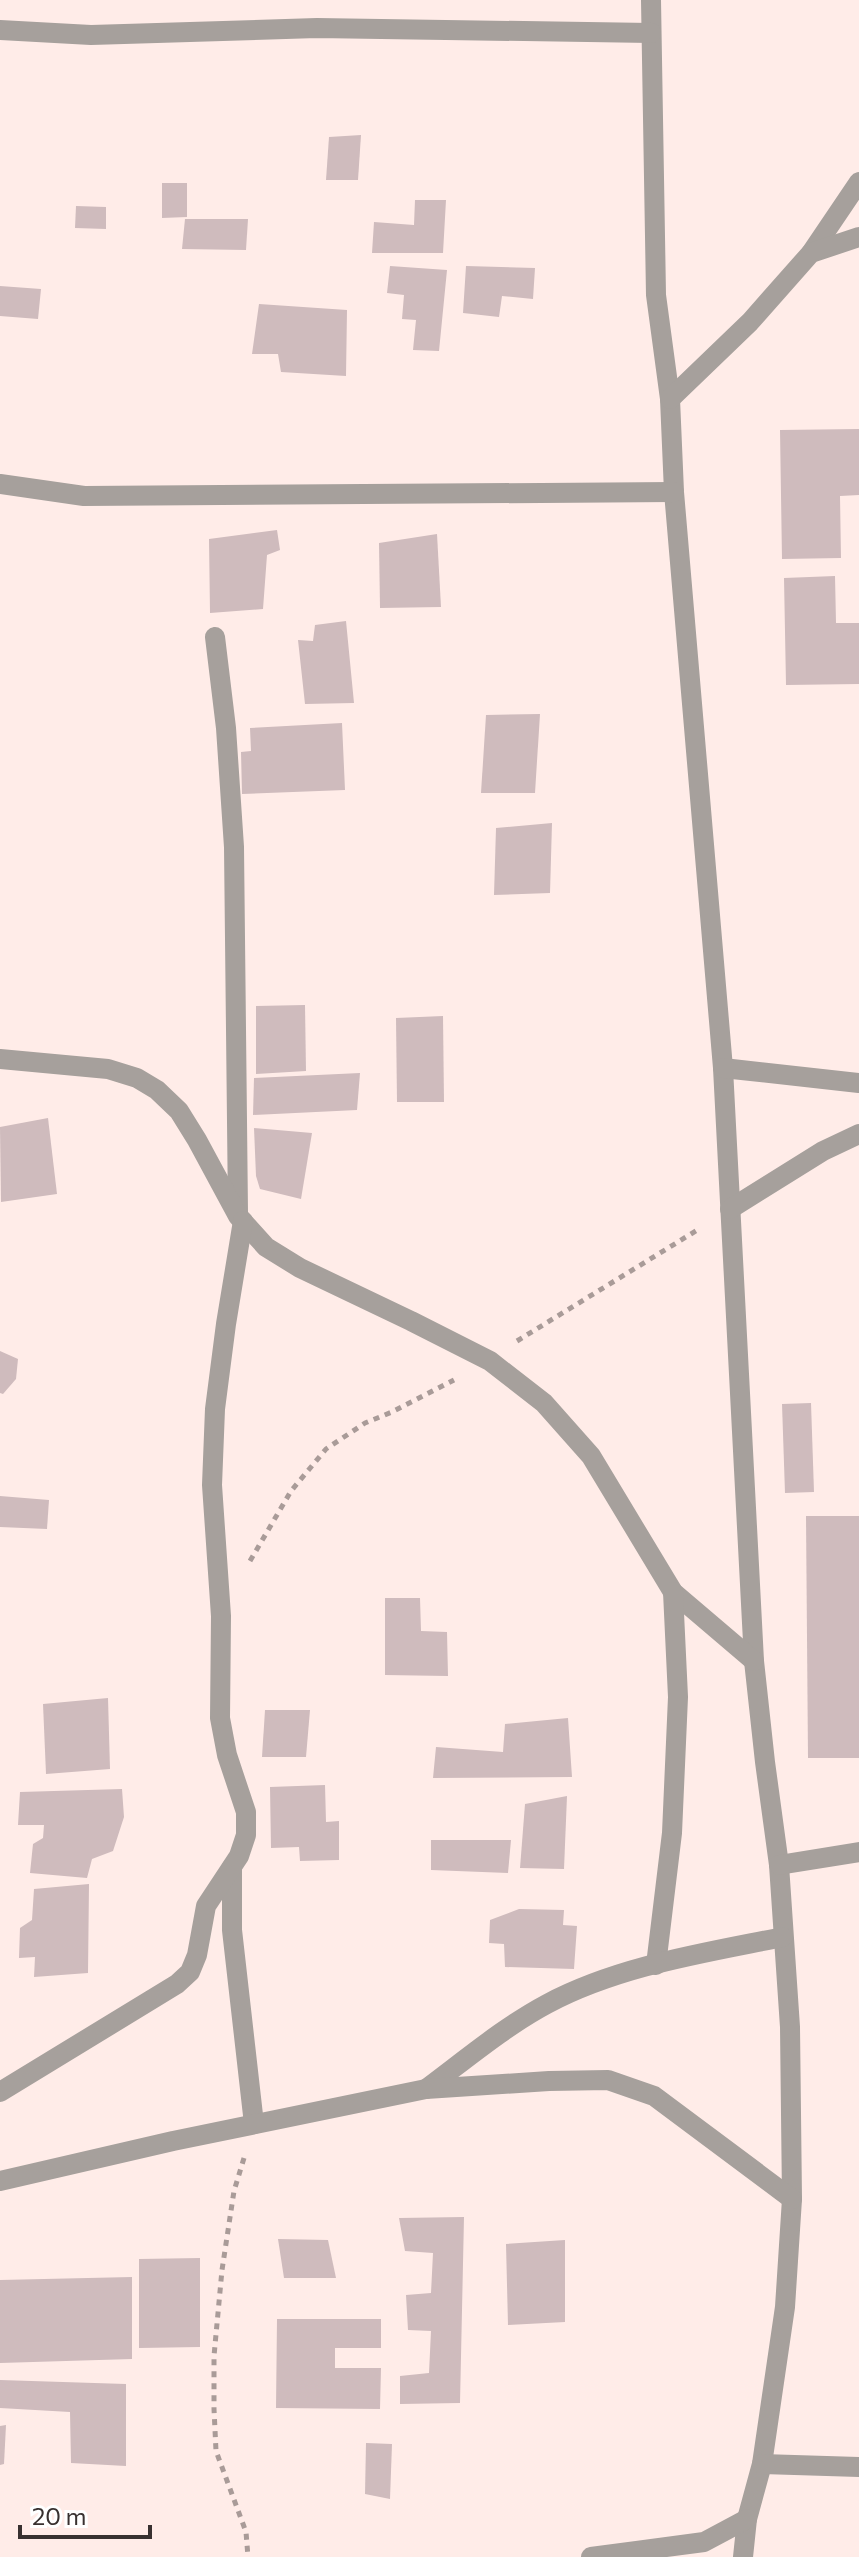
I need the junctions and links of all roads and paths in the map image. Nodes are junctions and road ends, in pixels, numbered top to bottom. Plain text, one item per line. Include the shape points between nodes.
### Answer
1 (651, 0) edge
2 (0, 30) edge
3 (651, 33) junction
4 (859, 182) edge
5 (859, 237) edge
6 (811, 253) junction
7 (670, 399) junction
8 (0, 484) edge
9 (674, 492) junction
10 (215, 637) dead end
11 (0, 1059) edge
12 (723, 1068) junction
13 (859, 1083) edge
14 (859, 1134) edge
15 (730, 1209) junction
16 (241, 1219) junction
17 (490, 1361) junction
18 (249, 1563) dead end
19 (673, 1592) junction
20 (754, 1661) junction
21 (859, 1852) edge
22 (779, 1865) junction
23 (232, 1867) junction
24 (783, 1937) junction
25 (656, 1965) junction
26 (426, 2089) junction
27 (0, 2092) edge
28 (254, 2124) junction
29 (0, 2181) edge
30 (792, 2199) junction
31 (762, 2464) junction
32 (859, 2467) edge
33 (747, 2519) junction
34 (248, 2557) edge
35 (591, 2557) edge
36 (743, 2557) edge

1 - 3 street
2 - 3 street via 91,35 317,28
3 - 7 street via 656,295
4 - 6 street
5 - 6 street
6 - 7 street via 750,322
7 - 9 street
8 - 9 street via 84,496
9 - 12 street
10 - 16 street via 234,847
11 - 16 street via 108,1069 157,1090 179,1111
12 - 13 street
12 - 15 street
14 - 15 street
15 - 17 path
15 - 20 street
16 - 17 street via 266,1247 300,1268
16 - 23 street via 215,1409 212,1485 221,1616 220,1718 246,1812 246,1835
17 - 18 path via 365,1423 326,1449 291,1491
17 - 19 street via 544,1403 591,1456
19 - 20 street
19 - 25 street via 678,1697 672,1833
20 - 22 street
21 - 22 street
22 - 24 street
23 - 27 street via 206,1906 190,1972
23 - 28 street via 232,1930
24 - 25 street
24 - 30 street
25 - 26 street via 546,2004
26 - 28 street
26 - 30 street via 608,2080 654,2096
28 - 29 street
28 - 34 path via 234,2191 214,2356 216,2451 246,2532
30 - 31 street via 785,2307
31 - 32 street
31 - 33 street
33 - 35 street via 704,2542
33 - 36 street

